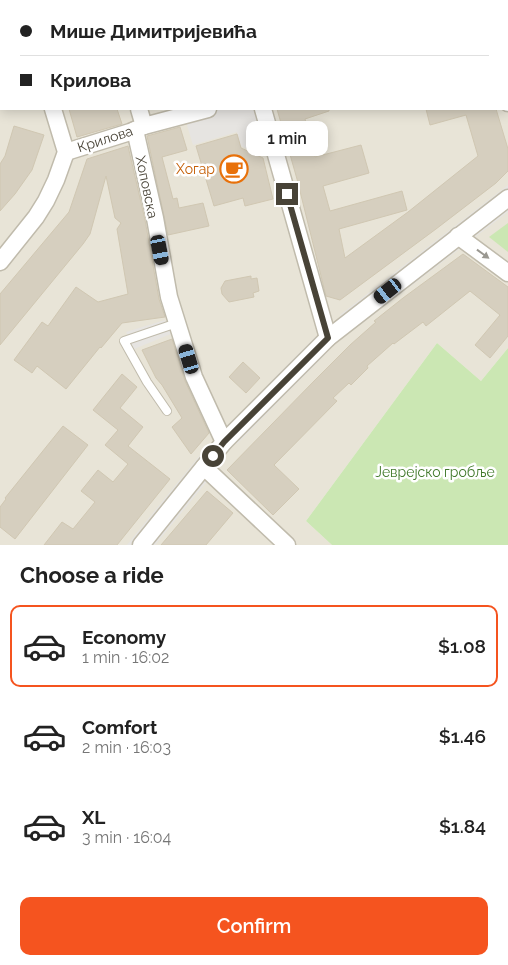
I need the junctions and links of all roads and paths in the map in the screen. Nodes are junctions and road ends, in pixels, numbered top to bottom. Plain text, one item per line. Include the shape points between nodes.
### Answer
1 (53, 110) edge
2 (139, 110) edge
3 (200, 110) edge
4 (263, 110) edge
5 (162, 115) edge
6 (140, 128) junction
7 (66, 152) junction
8 (508, 198) edge
9 (458, 236) junction
10 (0, 262) edge
11 (508, 272) edge
12 (177, 323) junction
13 (328, 338) junction
14 (167, 411) dead end
15 (224, 442) junction
16 (204, 467) junction
17 (141, 545) edge
18 (287, 545) edge

1 - 7 street
2 - 6 street, Крилова
3 - 5 street, Крилова
4 - 13 street
5 - 6 street, Крилова
6 - 7 street, Крилова
6 - 12 street, Хоповска via 169,297
7 - 10 street via 46,201
8 - 9 street
9 -> 11 street
9 - 13 street
12 - 14 lane via 124,341
12 - 15 street, Хоповска via 194,377
13 - 15 street
15 - 16 street
16 - 17 street
16 - 18 street

